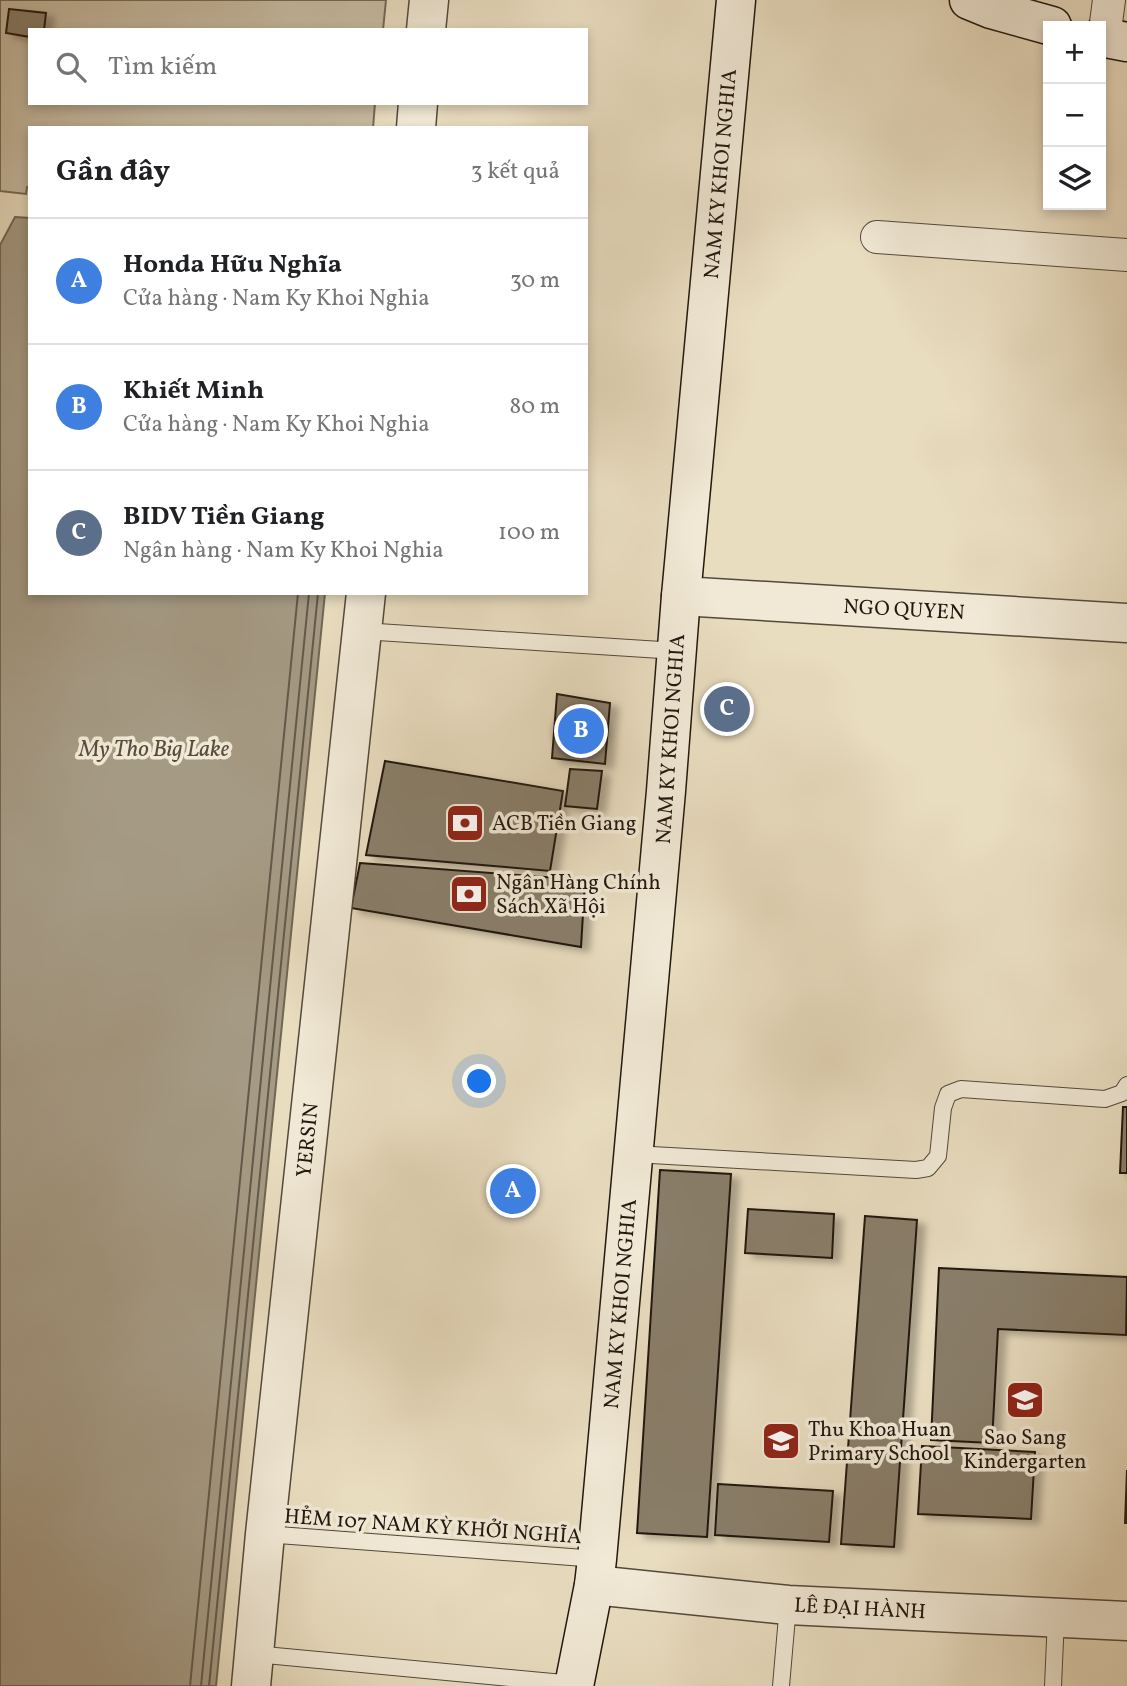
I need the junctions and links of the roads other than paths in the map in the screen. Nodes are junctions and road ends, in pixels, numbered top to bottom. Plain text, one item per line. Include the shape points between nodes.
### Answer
1 (429, 0) edge
2 (736, 0) edge
3 (969, 0) edge
4 (1109, 0) edge
5 (1043, 24) edge
6 (426, 28) edge
7 (1111, 39) edge
8 (418, 105) edge
9 (416, 126) edge
10 (877, 237) dead end
11 (1127, 255) edge
12 (366, 595) edge
13 (681, 596) junction
14 (1127, 623) edge
15 (362, 631) junction
16 (677, 650) junction
17 (1127, 1085) edge
18 (634, 1154) junction
19 (265, 1534) junction
20 (596, 1572) junction
21 (788, 1605) junction
22 (1056, 1618) junction
23 (1127, 1621) edge
24 (253, 1670) edge
25 (574, 1685) edge
26 (781, 1686) edge
27 (1053, 1686) edge

1 - 6 street
2 - 13 street, NAM KY KHOI NGHIA
3 - 5 street
4 - 7 street
8 - 9 street
10 - 11 street
12 - 15 street, YERSIN
13 - 14 street, NGO QUYEN
13 - 16 street, NAM KY KHOI NGHIA
15 - 16 lane
15 - 19 street, YERSIN
16 - 18 street, NAM KY KHOI NGHIA
17 - 18 lane via 1122,1093 1105,1099 961,1089 948,1094 938,1156 928,1168 916,1170
18 - 20 street, NAM KY KHOI NGHIA
19 - 20 lane, HẺM 107 NAM KỲ KHỞI NGHĨA
19 - 24 street, YERSIN
20 - 21 street, LÊ ĐẠI HÀNH
20 - 25 street, NAM KY KHOI NGHIA
21 - 22 street, LÊ ĐẠI HÀNH
21 - 26 lane
22 - 23 street, LÊ ĐẠI HÀNH
22 - 27 lane
24 - 25 lane

